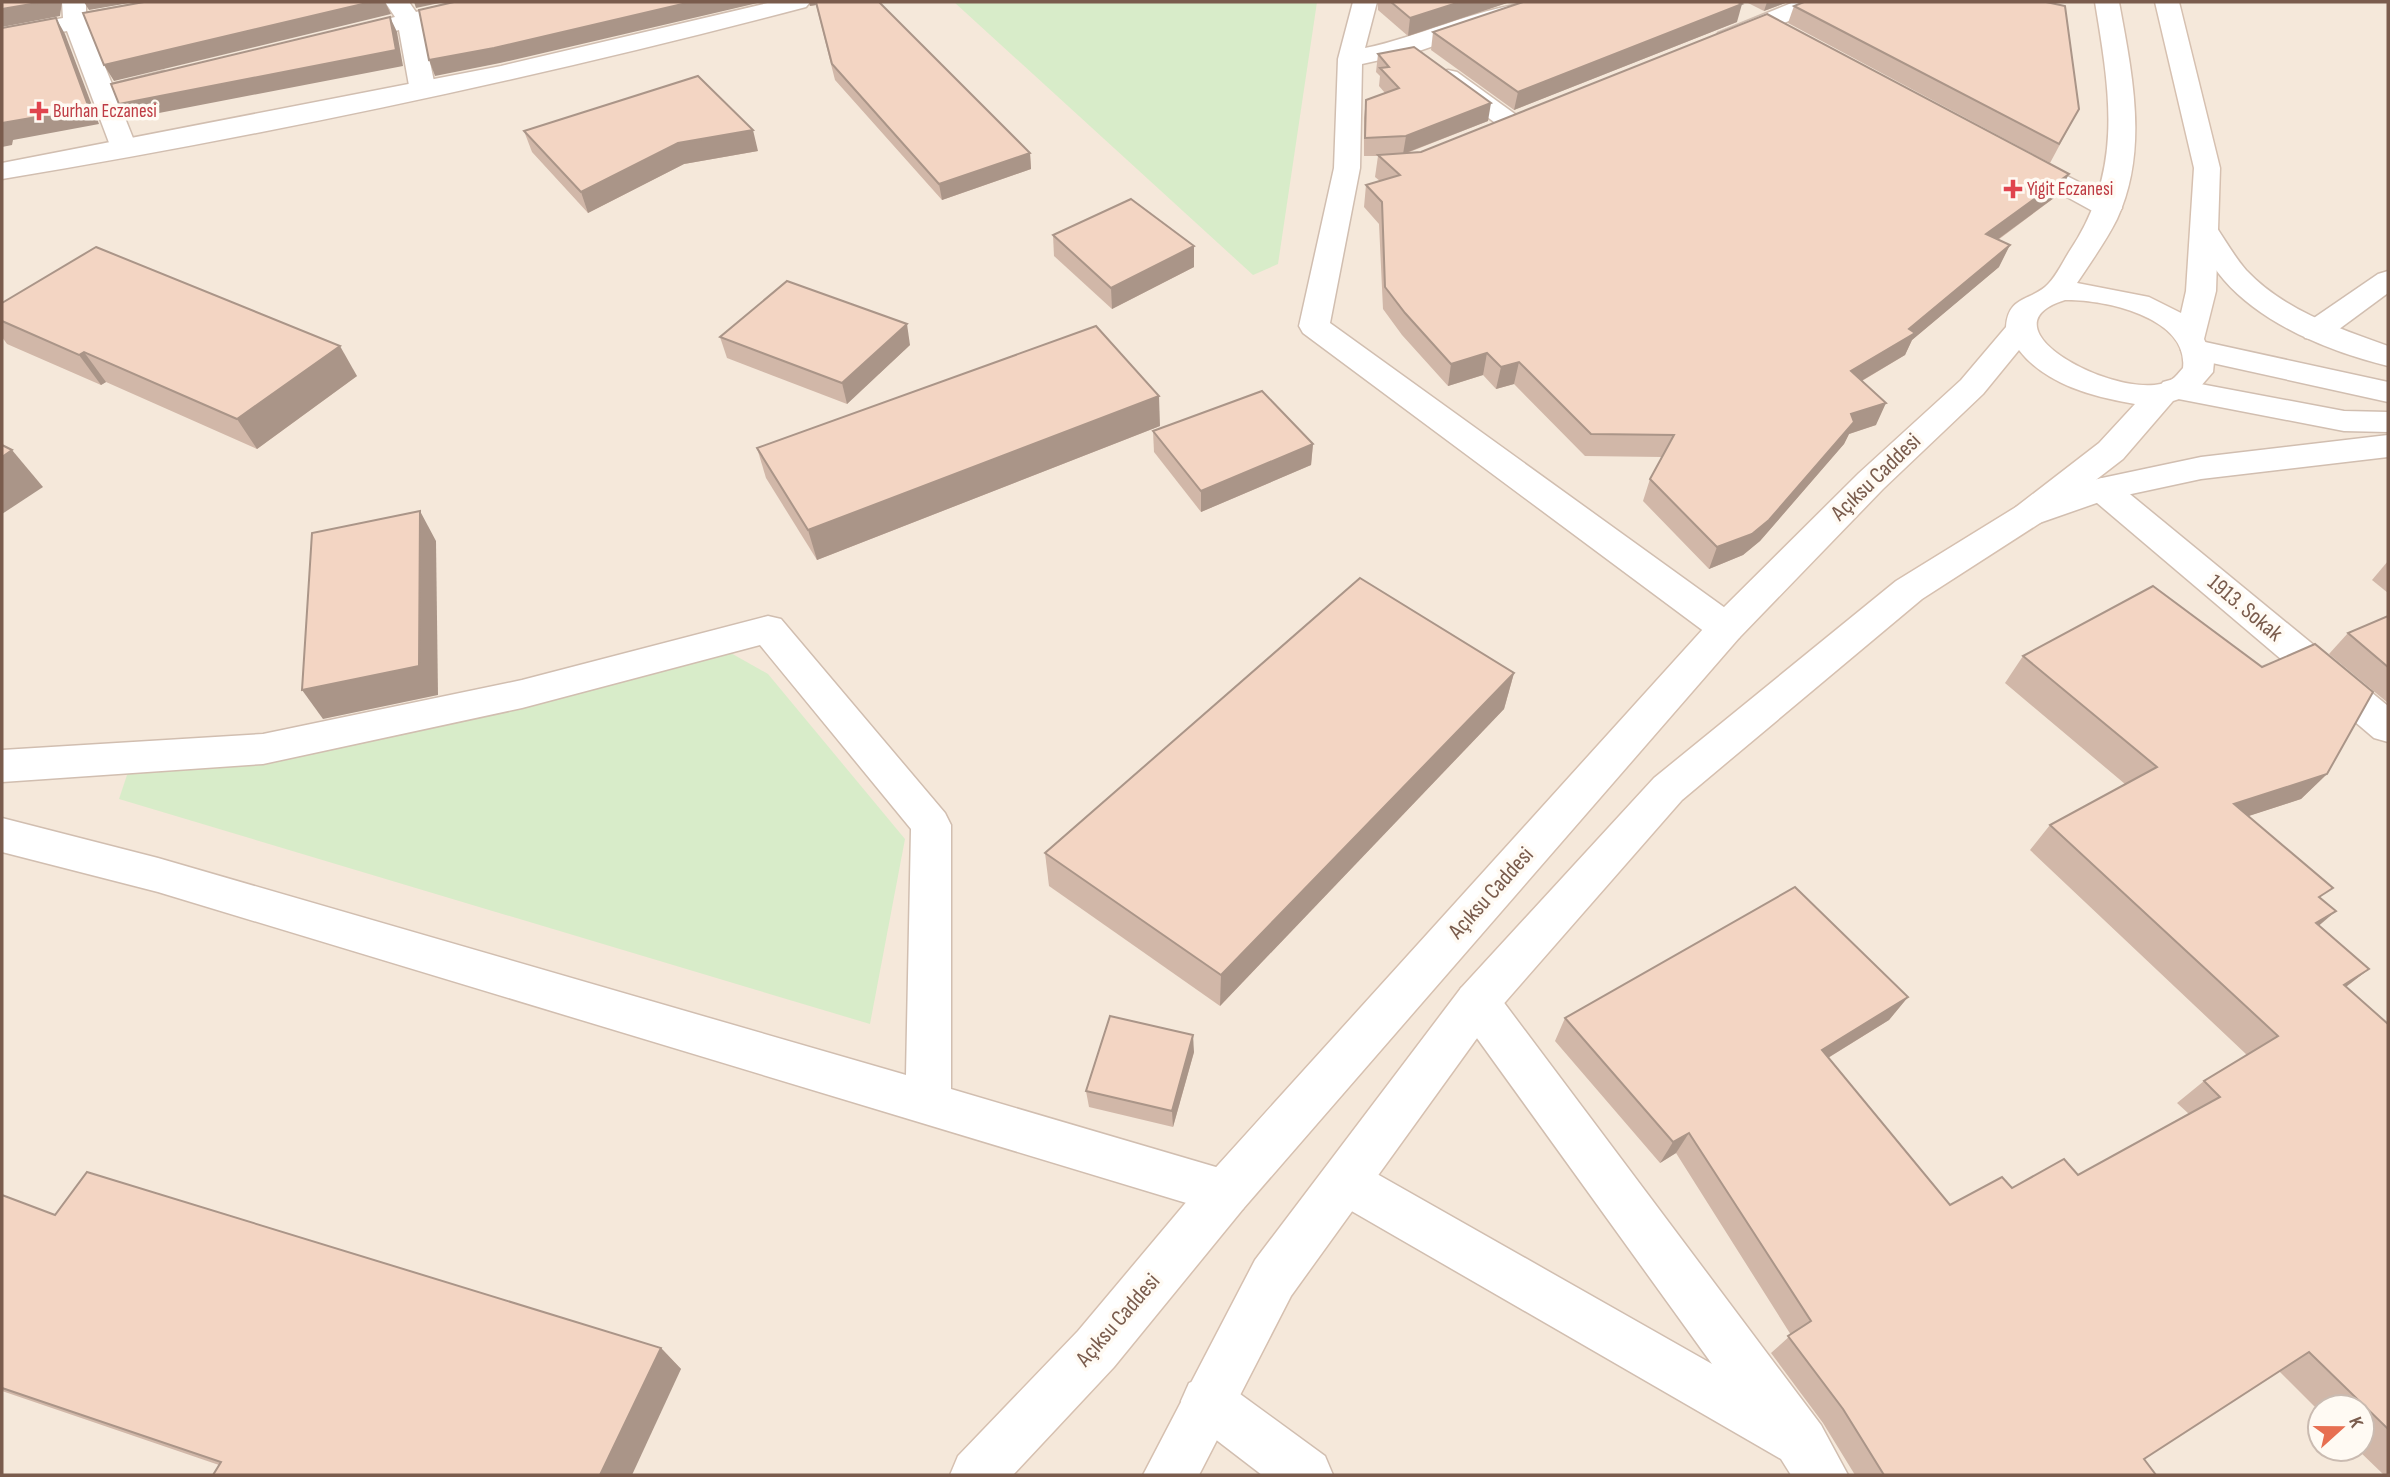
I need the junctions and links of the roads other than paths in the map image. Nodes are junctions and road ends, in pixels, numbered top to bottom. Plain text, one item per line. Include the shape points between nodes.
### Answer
1 (185, 2) edge
2 (483, 2) edge
3 (798, 2) edge
4 (1365, 2) edge
5 (1540, 2) edge
6 (1814, 2) edge
7 (2107, 2) edge
8 (2167, 2) edge
9 (755, 7) edge
10 (1734, 7) edge
11 (403, 11) edge
12 (75, 12) edge
13 (1764, 23) junction
14 (2, 36) edge
15 (1788, 36) edge
16 (317, 42) edge
17 (1407, 47) junction
18 (1702, 48) edge
19 (1350, 59) junction
20 (185, 74) edge
21 (423, 91) junction
22 (105, 93) junction
23 (1536, 113) edge
24 (1510, 122) junction
25 (1481, 136) edge
26 (1992, 145) edge
27 (124, 148) junction
28 (2, 171) edge
29 (2108, 208) junction
30 (2206, 231) junction
31 (2388, 280) edge
32 (2055, 294) junction
33 (2022, 327) junction
34 (2316, 331) junction
35 (2193, 344) junction
36 (2388, 356) edge
37 (2168, 391) junction
38 (2388, 392) edge
39 (2388, 422) edge
40 (2388, 446) edge
41 (2102, 489) junction
42 (2028, 515) junction
43 (1726, 628) junction
44 (2388, 727) edge
45 (2, 766) edge
46 (2, 835) edge
47 (1477, 1002) junction
48 (928, 1104) junction
49 (1346, 1182) junction
50 (1226, 1192) junction
51 (1207, 1401) junction
52 (1812, 1460) edge
53 (977, 1475) edge
54 (1170, 1475) edge
55 (1306, 1475) edge

1 - 12 street
2 - 11 street
3 - 9 street
4 - 19 street
5 - 17 street
6 - 13 street
7 - 29 street via 2123,90 2123,154
8 - 30 street via 2207,168
9 - 21 street via 702,29
10 - 13 street
11 - 16 street
11 - 21 street
12 - 14 street
12 - 22 street
13 - 15 street
13 - 18 street
17 - 19 street
17 - 24 street
19 - 43 street via 1359,167 1314,326
20 - 22 street
21 - 27 street
22 - 27 street
23 - 24 street
24 - 25 street
26 - 29 street
27 - 28 street
29 - 32 street
30 - 34 street via 2236,276 2267,303
30 - 35 street
31 - 34 street
32 - 33 street, Açıksu Caddesi via 2030,305 2021,317
32 - 35 street via 2093,292 2120,297 2172,321
33 - 37 street via 2032,349 2073,379 2135,395
33 - 43 street, Açıksu Caddesi via 1972,387 1871,481
34 - 36 street
35 - 37 street via 2199,356 2197,372 2184,385
35 - 38 street
37 - 39 street via 2344,421
37 - 42 street via 2111,451
40 - 41 street via 2201,468
41 - 42 street
41 - 44 street, 1913. Sokak
42 - 47 street via 1909,590 1668,789
43 - 50 street, Açıksu Caddesi
45 - 48 street via 263,748 522,694 768,629 931,825
46 - 48 street via 158,875
47 - 49 street
47 - 52 street
48 - 50 street
49 - 51 street via 1273,1278
49 - 52 street
50 - 53 street, Açıksu Caddesi via 1096,1349
51 - 54 street
51 - 55 street

